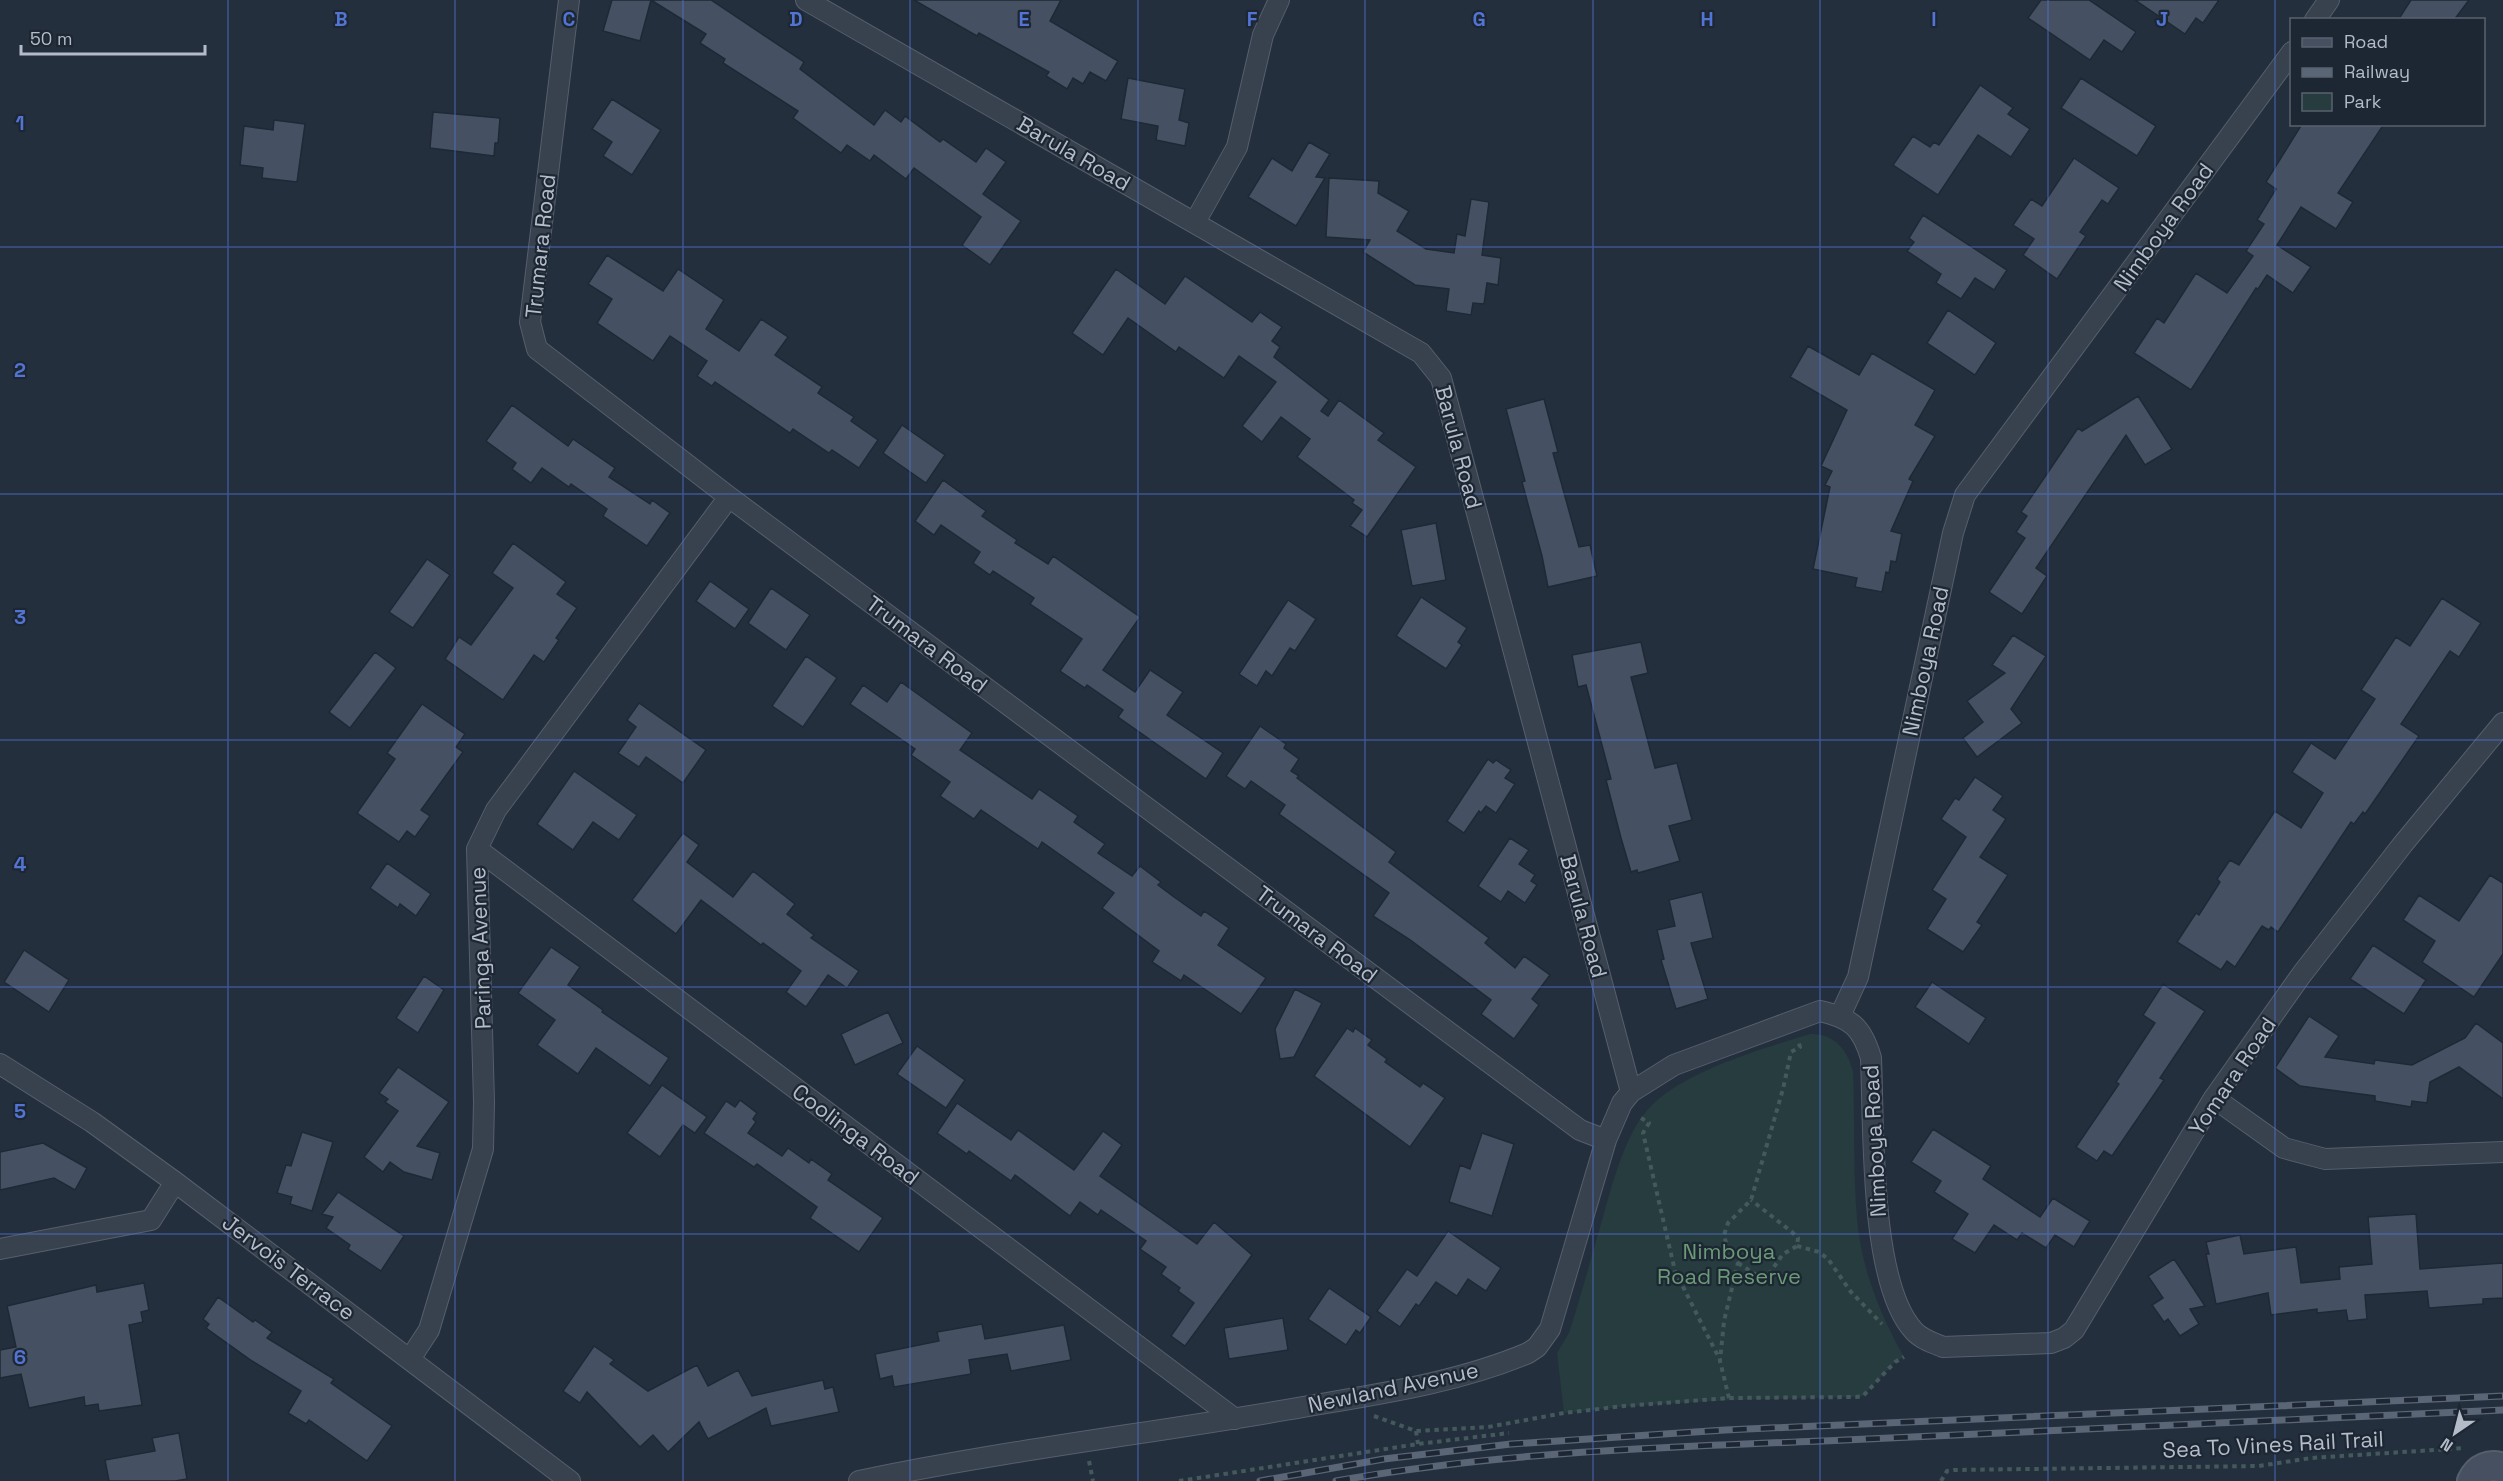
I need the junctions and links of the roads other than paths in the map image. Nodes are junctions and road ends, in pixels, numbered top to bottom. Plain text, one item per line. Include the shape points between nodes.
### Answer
1 (569, 0) edge
2 (806, 0) edge
3 (1279, 0) edge
4 (2329, 0) edge
5 (2316, 18) edge
6 (2290, 55) edge
7 (1195, 222) junction
8 (729, 497) junction
9 (2503, 723) edge
10 (477, 849) junction
11 (1840, 1016) junction
12 (0, 1064) edge
13 (1631, 1092) junction
14 (2214, 1098) junction
15 (1606, 1140) junction
16 (2503, 1152) edge
17 (175, 1182) junction
18 (0, 1249) edge
19 (1931, 1343) joint
20 (410, 1359) junction
21 (1235, 1419) junction
22 (2503, 1468) edge
23 (570, 1481) edge
24 (859, 1481) edge
25 (2472, 1481) edge

1 - 8 street, Trumara Road via 530,322 537,349
2 - 7 street, Barula Road
3 - 7 street via 1263,35 1237,147
4 - 5 street
6 - 11 street, Nimboya Road via 1965,495 1953,532 1858,977
7 - 13 street, Barula Road via 1421,353 1441,378
8 - 10 street, Paringa Avenue via 496,810
8 - 15 street, Trumara Road via 1580,1130
9 - 14 street, Yomara Road via 2302,974
10 - 20 street, Paringa Avenue via 483,1149 429,1330
10 - 21 street, Coolinga Road
11 - 13 street, Newland Avenue via 1820,1011 1792,1020 1674,1065
11 - 19 street, Nimboya Road via 1854,1024 1865,1039 1871,1058 1878,1224 1888,1273 1900,1308 1915,1332
12 - 17 street, Jervois Terrace via 92,1122
13 - 15 street, Newland Avenue
14 - 16 street via 2284,1148 2325,1159
14 - 19 street, Yomara Road via 2074,1330 2051,1343 1942,1347
15 - 21 street, Newland Avenue via 1554,1318 1537,1347 1516,1358 1441,1382
17 - 18 street via 151,1220
17 - 20 street, Jervois Terrace
20 - 23 street, Jervois Terrace
21 - 24 street, Newland Avenue via 936,1465
22 - 25 street via 2486,1467

